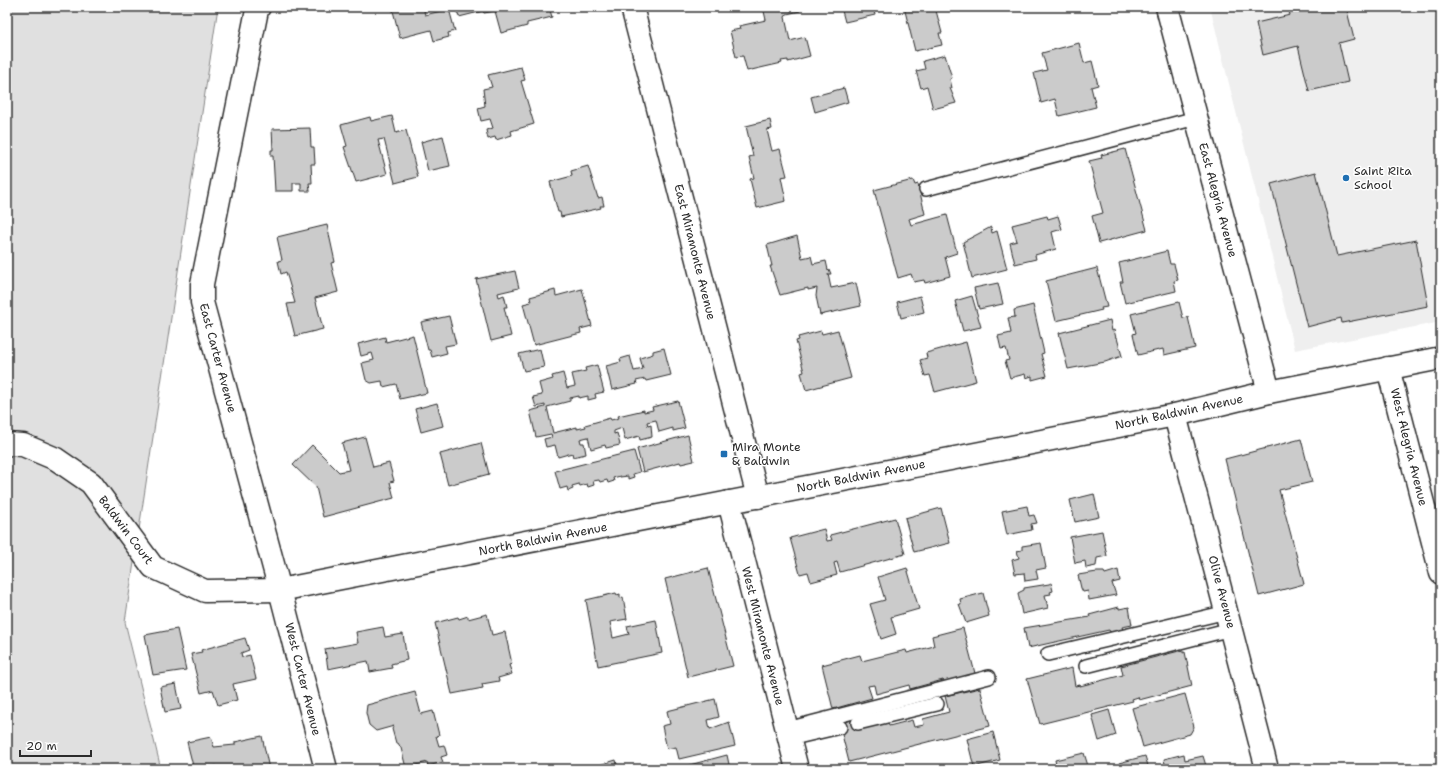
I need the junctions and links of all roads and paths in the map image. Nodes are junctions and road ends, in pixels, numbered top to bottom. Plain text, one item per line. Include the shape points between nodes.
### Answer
1 (260, 7) edge
2 (632, 7) edge
3 (1167, 7) edge
4 (1196, 118) junction
5 (926, 189) dead end
6 (1441, 358) edge
7 (1388, 368) junction
8 (1269, 392) junction
9 (1176, 415) junction
10 (7, 444) edge
11 (758, 497) junction
12 (729, 502) junction
13 (1441, 573) edge
14 (280, 590) junction
15 (1229, 620) junction
16 (1048, 654) dead end
17 (1086, 666) dead end
18 (989, 677) dead end
19 (937, 704) dead end
20 (858, 723) dead end
21 (840, 727) dead end
22 (788, 734) junction
23 (326, 769) edge
24 (797, 769) edge
25 (1267, 769) edge

1 - 14 street, East Carter Avenue via 257,10 202,284 202,302
2 - 11 street, East Miramonte Avenue
3 - 4 street, East Alegria Avenue
4 - 5 lane
4 - 8 street, East Alegria Avenue
6 - 7 street, North Baldwin Avenue
7 - 8 street, North Baldwin Avenue
7 - 13 street, West Alegria Avenue
8 - 9 street, North Baldwin Avenue
9 - 11 street, North Baldwin Avenue
9 - 15 street, Olive Avenue
10 - 14 street, Baldwin Court via 23,445 56,459 90,483 153,567 205,591
11 - 12 street, North Baldwin Avenue
12 - 14 street, North Baldwin Avenue
12 - 22 street, West Miramonte Avenue
14 - 23 street, West Carter Avenue
15 - 16 lane
15 - 17 lane
15 - 25 street, Olive Avenue
18 - 22 lane
19 - 20 lane
21 - 22 lane
22 - 24 street, West Miramonte Avenue

